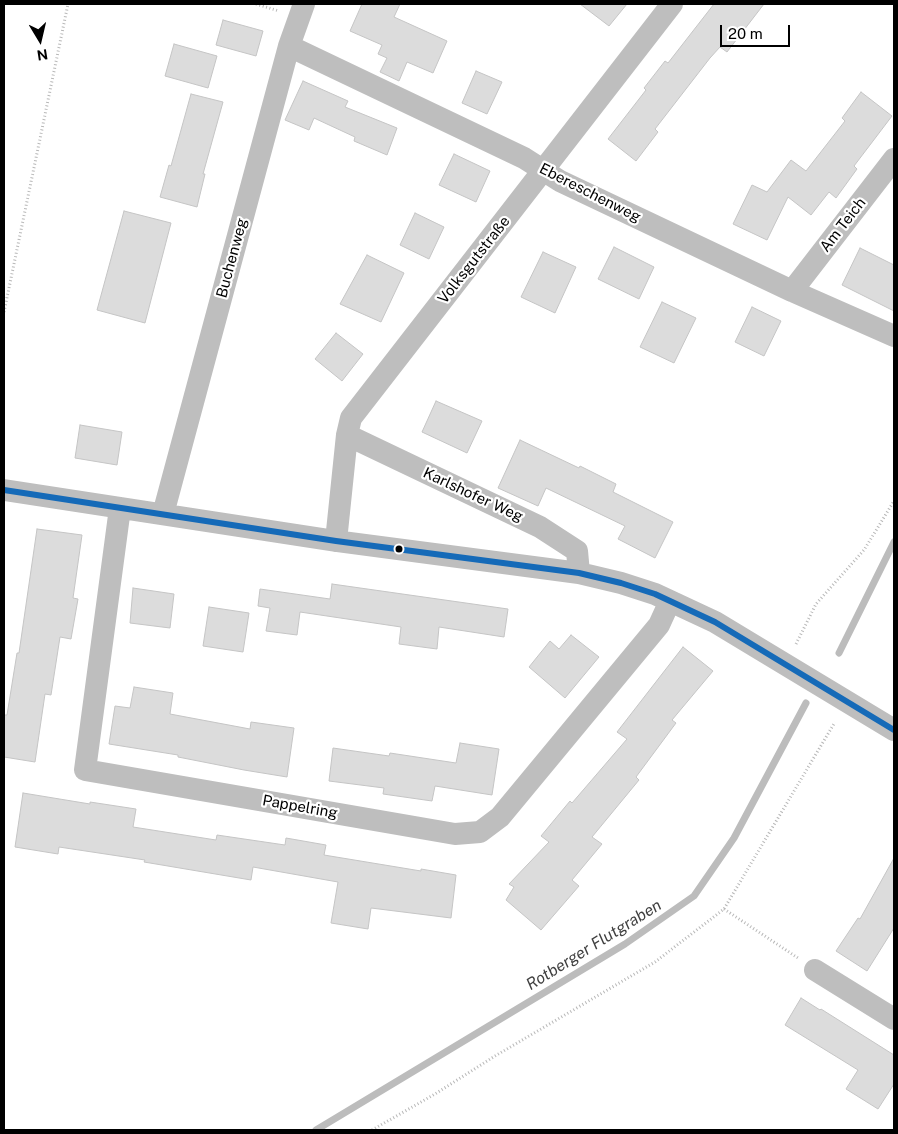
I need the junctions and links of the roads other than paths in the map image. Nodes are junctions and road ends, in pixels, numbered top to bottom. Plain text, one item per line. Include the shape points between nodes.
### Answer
1 (304, 4) edge
2 (672, 4) edge
3 (289, 46) junction
4 (894, 159) edge
5 (544, 171) junction
6 (792, 291) junction
7 (894, 336) edge
8 (347, 435) junction
9 (4, 490) edge
10 (120, 508) junction
11 (163, 514) junction
12 (336, 541) junction
13 (579, 573) junction
14 (670, 600) junction
15 (894, 730) edge
16 (815, 970) road end
17 (894, 1019) edge

1 - 3 street, Buchenweg
2 - 5 street, Volksgutstraße
3 - 5 street, Ebereschenweg via 524,158
3 - 11 street, Buchenweg
4 - 6 street, Am Teich
5 - 6 street, Ebereschenweg
5 - 8 street, Volksgutstraße via 351,418
6 - 7 street, Ebereschenweg
8 - 12 street, Volksgutstraße
8 - 13 street, Karlshofer Weg via 540,527 577,550
9 - 10 street
10 - 11 street
10 - 14 street, Pappelring via 85,770 455,834 480,832 500,817 659,626
11 - 12 street
12 - 13 street
13 - 14 street
14 - 15 street via 715,622
16 - 17 street

